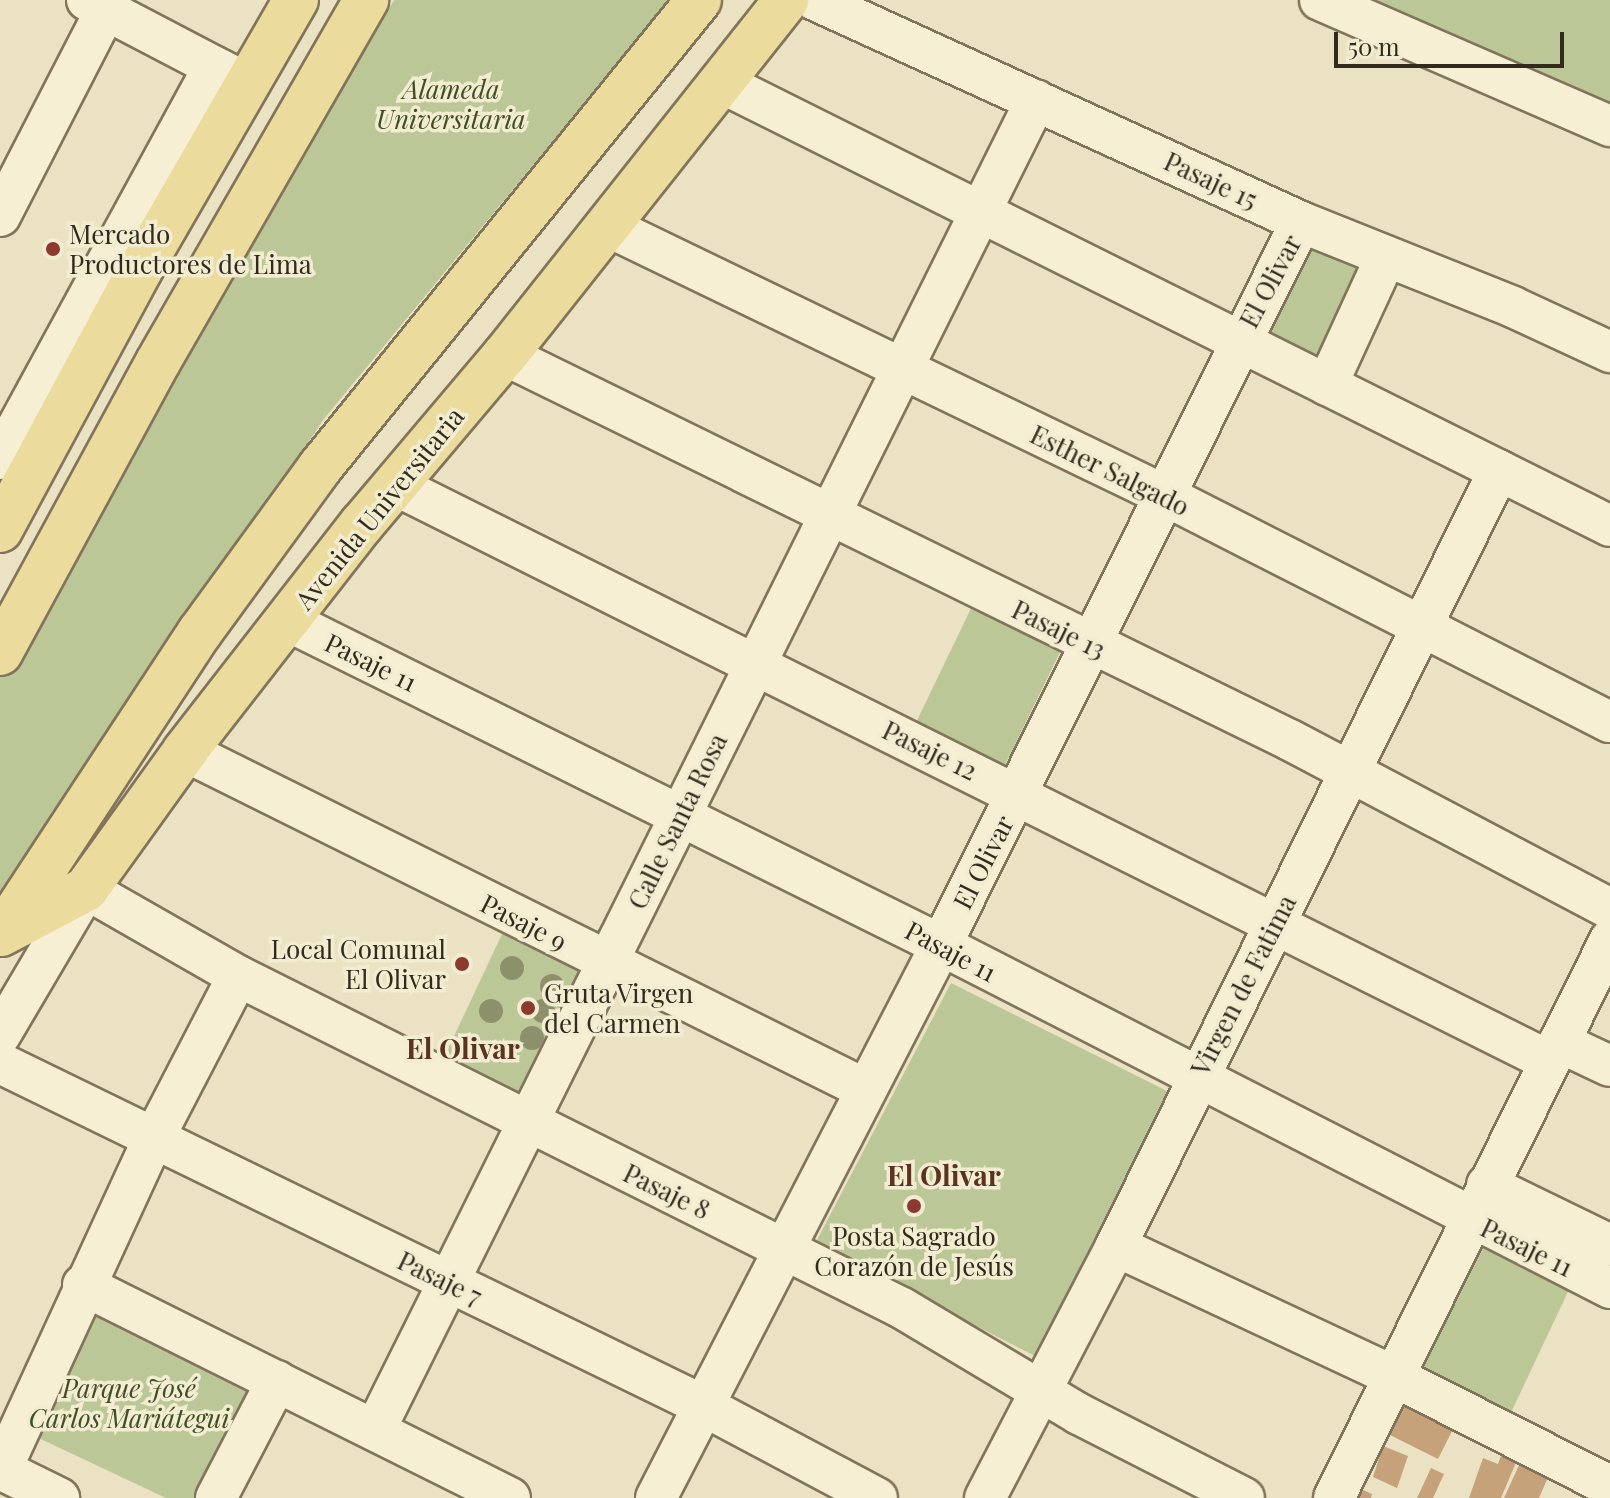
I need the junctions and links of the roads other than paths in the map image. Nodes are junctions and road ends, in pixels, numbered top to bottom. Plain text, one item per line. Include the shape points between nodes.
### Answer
1 (296, 0) edge
2 (699, 0) edge
3 (786, 0) edge
4 (815, 0) edge
5 (1320, 0) edge
6 (354, 4) edge
7 (97, 5) edge
8 (232, 76) junction
9 (722, 83) junction
10 (1036, 100) junction
11 (1610, 126) edge
12 (980, 212) junction
13 (0, 216) edge
14 (1301, 222) junction
15 (607, 226) junction
16 (1386, 257) junction
17 (1239, 341) junction
18 (1610, 352) edge
19 (505, 355) junction
20 (902, 369) junction
21 (1327, 385) junction
22 (0, 459) edge
23 (1499, 470) junction
24 (395, 485) junction
25 (1166, 496) junction
26 (829, 516) junction
27 (1610, 526) edge
28 (0, 530) edge
29 (288, 621) junction
30 (1423, 628) junction
31 (1091, 644) junction
32 (0, 653) edge
33 (756, 663) junction
34 (1610, 722) edge
35 (185, 751) junction
36 (1352, 772) junction
37 (1017, 794) junction
38 (681, 814) junction
39 (86, 889) junction
40 (1610, 909) edge
41 (1275, 924) junction
42 (0, 935) edge
43 (1610, 940) edge
44 (941, 945) junction
45 (607, 964) junction
46 (238, 976) junction
47 (0, 1035) edge
48 (1554, 1052) junction
49 (0, 1063) edge
50 (1610, 1066) edge
51 (1196, 1077) junction
52 (865, 1089) junction
53 (528, 1122) junction
54 (154, 1138) junction
55 (1478, 1202) junction
56 (1610, 1245) edge
57 (1116, 1246) junction
58 (785, 1250) junction
59 (448, 1283) junction
60 (83, 1285) junction
61 (1610, 1288) edge
62 (1393, 1376) junction
63 (277, 1381) junction
64 (1041, 1389) junction
65 (702, 1405) junction
66 (375, 1430) junction
67 (0, 1470) edge
68 (1610, 1486) edge
69 (59, 1498) edge
70 (216, 1498) edge
71 (510, 1498) edge
72 (656, 1498) edge
73 (877, 1498) edge
74 (985, 1498) edge
75 (1244, 1498) edge
76 (1334, 1498) edge

1 - 8 main road
2 - 42 main road via 321,466 200,632
3 - 9 main road, Avenida Universitaria
4 - 10 street, Pasaje 15
5 - 11 street
6 - 32 main road
7 - 8 street
7 - 13 street
8 - 22 street
8 - 28 main road via 140,270
9 - 12 street
9 - 15 main road, Avenida Universitaria
10 - 12 street, Calle Santa Rosa
10 - 14 street, Pasaje 15
12 - 17 street
12 - 20 street, Calle Santa Rosa
14 - 16 street, Pasaje 15
14 - 17 street, El Olivar
15 - 19 main road, Avenida Universitaria
15 - 20 street, Esther Salgado
16 - 18 street, Pasaje 15
16 - 21 street
17 - 21 street
17 - 25 street, El Olivar
19 - 24 main road, Avenida Universitaria
19 - 26 street, Pasaje 13
20 - 25 street, Esther Salgado
20 - 26 street, Calle Santa Rosa
21 - 23 street
23 - 27 street
23 - 30 street, Virgen de Fatima
24 - 29 main road, Avenida Universitaria
24 - 33 street, Pasaje 12
25 - 30 street, Esther Salgado
25 - 31 street, El Olivar
26 - 31 street, Pasaje 13
26 - 33 street, Calle Santa Rosa
29 - 35 main road, Avenida Universitaria
29 - 38 street, Pasaje 11
30 - 34 street, Esther Salgado
30 - 36 street, Virgen de Fatima
31 - 36 street, Pasaje 13
31 - 37 street, El Olivar
33 - 37 street, Pasaje 12
33 - 38 street, Calle Santa Rosa
35 - 39 main road, Avenida Universitaria
35 - 45 street, Pasaje 9
36 - 40 street, Pasaje 13
36 - 41 street, Virgen de Fatima
37 - 41 street, Pasaje 12
37 - 44 street, El Olivar
38 - 44 street, Pasaje 11
38 - 45 street, Calle Santa Rosa
39 - 42 main road
39 - 46 street, Pasaje 8
39 - 47 street, Avenida Universitaria
41 - 48 street, Pasaje 12
41 - 51 street, Virgen de Fatima
43 - 48 street
44 - 51 street, Pasaje 11
44 - 52 street, El Olivar
45 - 52 street, Pasaje 9
45 - 53 street, Calle Santa Rosa
46 - 53 street, Pasaje 8
46 - 54 street
48 - 50 street, Pasaje 12
48 - 55 street
49 - 54 street, Pasaje 7
51 - 55 street, Pasaje 11
51 - 57 street, Virgen de Fatima
52 - 58 street, El Olivar
53 - 58 street, Pasaje 8
53 - 59 street, Calle Santa Rosa
54 - 59 street, Pasaje 7
54 - 60 street
55 - 56 street
55 - 61 street, Pasaje 11
55 - 62 street
57 - 62 street
57 - 64 street, Virgen de Fatima
58 - 64 street, Pasaje 8 via 902,1308
58 - 65 street, El Olivar
59 - 65 street, Pasaje 7
59 - 66 street, Calle Santa Rosa
60 - 63 street
60 - 67 street
62 - 68 street
62 - 76 street
63 - 66 street
63 - 70 street
64 - 74 street, Virgen de Fatima
64 - 75 street, Pasaje 8
65 - 72 street, El Olivar
65 - 73 street, Pasaje 7
66 - 71 street
67 - 69 street

